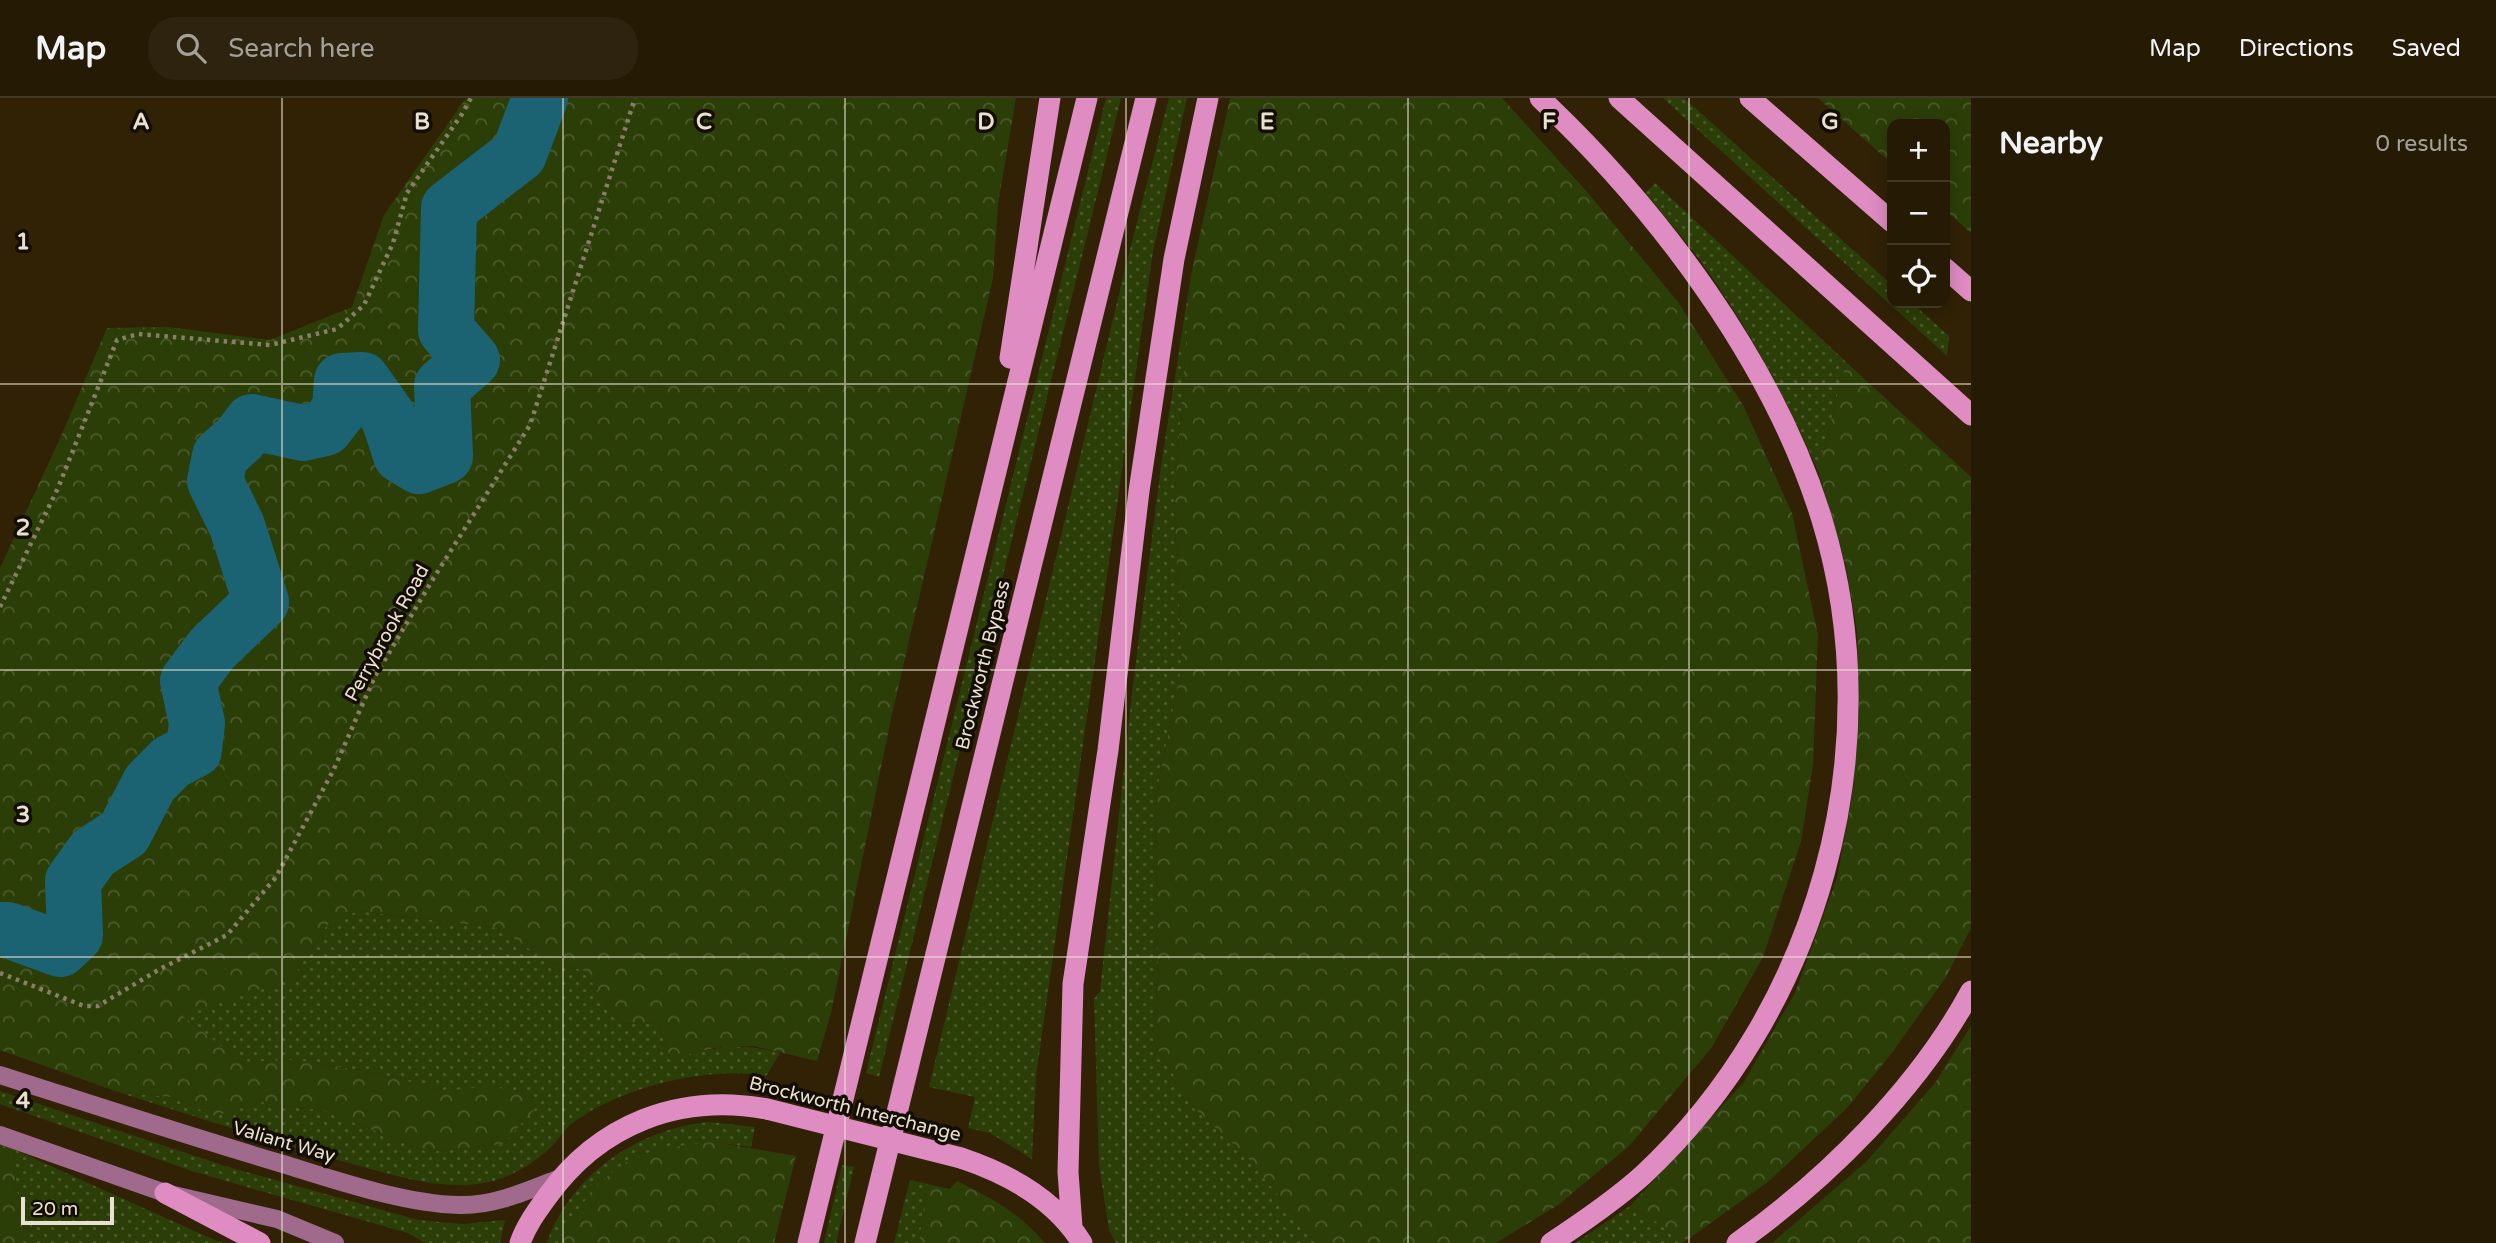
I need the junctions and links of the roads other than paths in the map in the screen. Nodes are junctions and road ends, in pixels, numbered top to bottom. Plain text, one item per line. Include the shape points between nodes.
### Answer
1 (1050, 98) edge
2 (1087, 98) edge
3 (1146, 98) edge
4 (1208, 98) edge
5 (1540, 98) edge
6 (1619, 98) edge
7 (1750, 98) edge
8 (1887, 218) edge
9 (1950, 273) edge
10 (1968, 289) edge
11 (1971, 415) edge
12 (990, 488) junction
13 (1971, 991) edge
14 (0, 1074) edge
15 (0, 1135) edge
16 (560, 1178) junction
17 (164, 1193) junction
18 (1077, 1235) edge
19 (260, 1243) edge
20 (335, 1243) edge
21 (520, 1243) edge
22 (808, 1243) edge
23 (865, 1243) edge
24 (1551, 1243) edge
25 (1737, 1243) edge

1 - 12 highway
2 - 12 highway, Brockworth Bypass
3 - 23 highway, Brockworth Bypass
4 - 18 highway via 1174,259 1073,984 1068,1172
5 - 24 highway via 1625,184 1679,254 1751,363 1779,415 1822,519 1834,567 1843,622 1848,723 1838,815 1826,867 1810,922 1769,1011 1738,1063 1678,1139 1598,1213
6 - 11 highway
7 - 8 highway
9 - 10 highway
12 - 22 highway, Brockworth Bypass
13 - 25 highway via 1913,1077 1842,1157
14 - 16 main road, Valiant Way via 310,1172 436,1203 489,1203
15 - 17 main road
16 - 18 highway, Brockworth Interchange, bridge via 589,1151 655,1114 680,1107 738,1104 961,1158 1011,1178 1035,1194
16 - 21 highway, Brockworth Interchange
17 - 19 highway
17 - 20 main road via 277,1219

